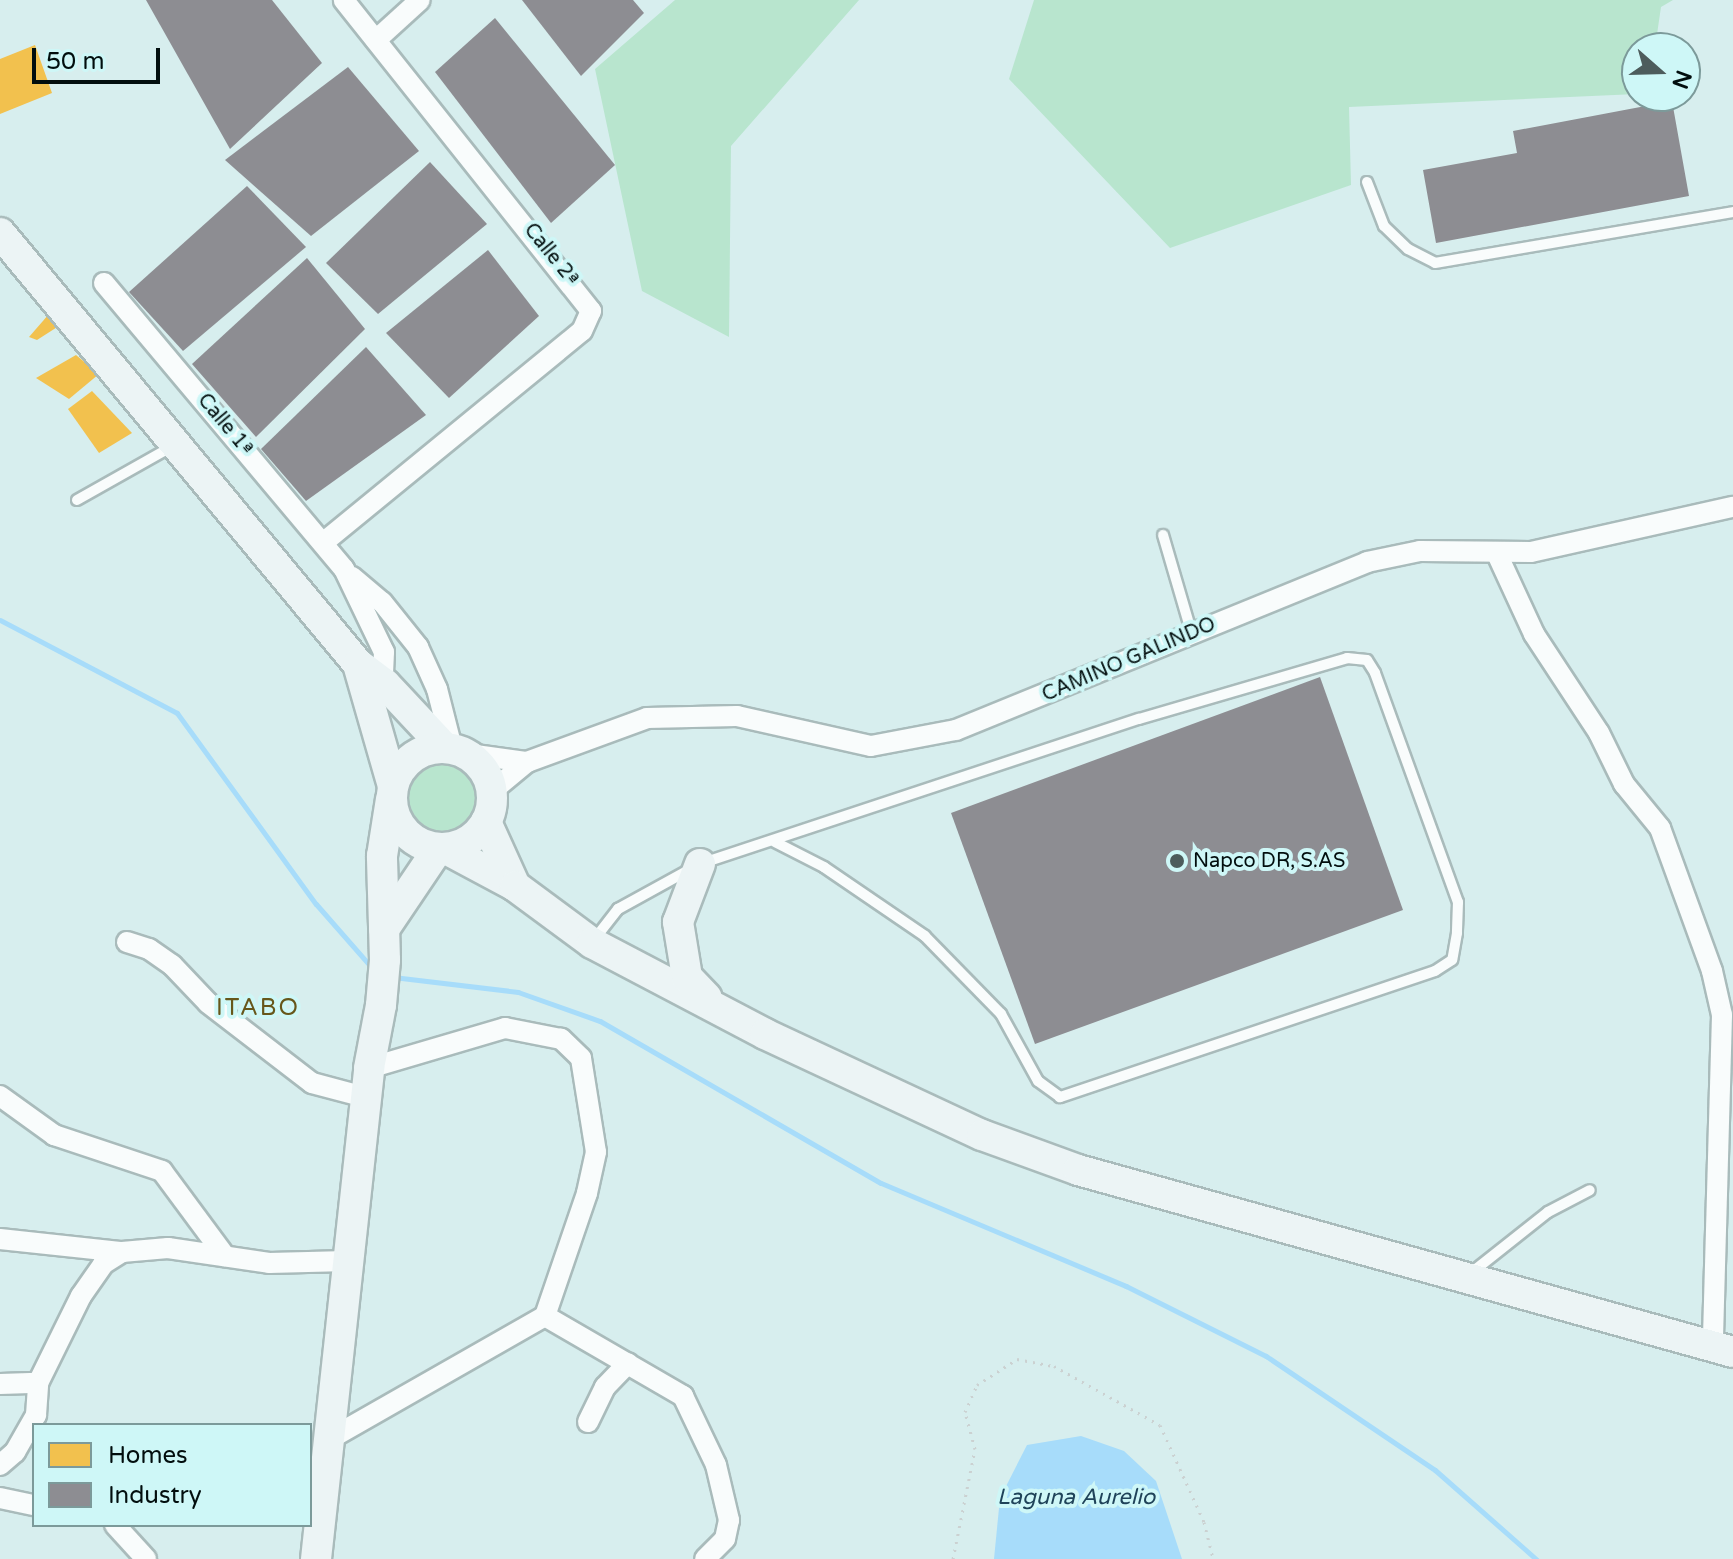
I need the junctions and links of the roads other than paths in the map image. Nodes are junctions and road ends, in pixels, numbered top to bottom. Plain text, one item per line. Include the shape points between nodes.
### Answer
1 (344, 0) edge
2 (420, 0) edge
3 (376, 40) junction
4 (1367, 182) dead end
5 (1733, 212) edge
6 (0, 233) edge
7 (104, 283) dead end
8 (177, 443) junction
9 (77, 500) dead end
10 (1733, 507) edge
11 (1163, 535) dead end
12 (324, 542) junction
13 (1498, 556) junction
14 (344, 569) junction
15 (1192, 634) junction
16 (358, 664) junction
17 (385, 684) junction
18 (375, 717) junction
19 (454, 750) junction
20 (527, 762) junction
21 (492, 791) junction
22 (392, 793) junction
23 (486, 822) junction
24 (775, 842) junction
25 (442, 849) junction
26 (700, 864) junction
27 (515, 886) junction
28 (384, 929) junction
29 (127, 942) dead end
30 (592, 943) junction
31 (707, 999) junction
32 (367, 1082) junction
33 (0, 1096) edge
34 (1590, 1190) dead end
35 (0, 1239) edge
36 (122, 1252) junction
37 (225, 1256) junction
38 (347, 1261) junction
39 (1467, 1275) junction
40 (545, 1316) junction
41 (1723, 1348) edge
42 (628, 1363) junction
43 (38, 1383) junction
44 (0, 1384) edge
45 (588, 1422) dead end
46 (326, 1441) junction
47 (0, 1465) edge
48 (0, 1498) edge
49 (32, 1505) edge
50 (117, 1527) edge
51 (146, 1559) edge
52 (316, 1559) edge
53 (705, 1559) edge

1 - 3 street, Calle 2ª
2 - 3 street
3 - 12 street, Calle 2ª via 584,295 591,311 582,331
4 - 5 lane via 1384,226 1408,249 1435,263
6 - 8 main road
7 - 12 street, Calle 1ª
8 - 9 lane
8 - 16 main road
10 - 13 street, CAMINO GALINDO
11 - 15 lane
12 - 14 street, Calle 1ª
13 - 15 street, CAMINO GALINDO via 1420,551 1367,562
13 - 41 street via 1534,634 1599,733 1624,784 1660,828 1712,971 1722,1015
14 - 17 street, Calle 1ª via 384,652
14 - 19 street, Calle 1ª via 382,602 418,647 437,689
15 - 20 street, CAMINO GALINDO via 956,730 900,742 871,746 737,716 679,714 647,718
16 - 17 main road
16 - 18 main road
17 - 18 street, Calle 1ª
17 - 19 main road
18 - 22 main road
19 - 20 street, CAMINO GALINDO
19 - 21 main road via 485,772
19 - 22 main road via 417,754
20 - 21 street, CAMINO GALINDO
21 - 23 main road
22 - 25 main road via 405,833
22 - 28 main road via 382,856
23 - 25 main road via 462,845
23 - 27 main road
24 - 24 lane via 824,867 925,936 1001,1014 1038,1081 1060,1097 1435,971 1452,960 1457,933 1458,902 1430,817 1367,660 1139,719
24 - 26 lane
25 - 27 main road
25 - 28 main road
26 - 30 lane via 618,909
26 - 31 main road via 678,922 687,977
27 - 30 main road
28 - 32 main road via 381,1005
29 - 32 street via 172,965 208,1003 312,1083
30 - 31 main road
31 - 39 main road via 765,1034 982,1135 1078,1170
32 - 38 main road
32 - 40 street via 505,1028 561,1039 581,1058 596,1152
33 - 37 street via 54,1135 162,1171
34 - 39 lane via 1548,1212
35 - 36 street
36 - 37 street via 168,1248
36 - 43 street via 103,1264 81,1296
37 - 38 street via 269,1263
38 - 46 main road
39 - 41 main road
40 - 42 street
40 - 46 street
42 - 45 street via 605,1387
42 - 53 street via 683,1396 716,1465 729,1520 725,1539
43 - 44 street
43 - 47 street via 36,1415 15,1452
46 - 52 main road
48 - 49 street
50 - 51 street

